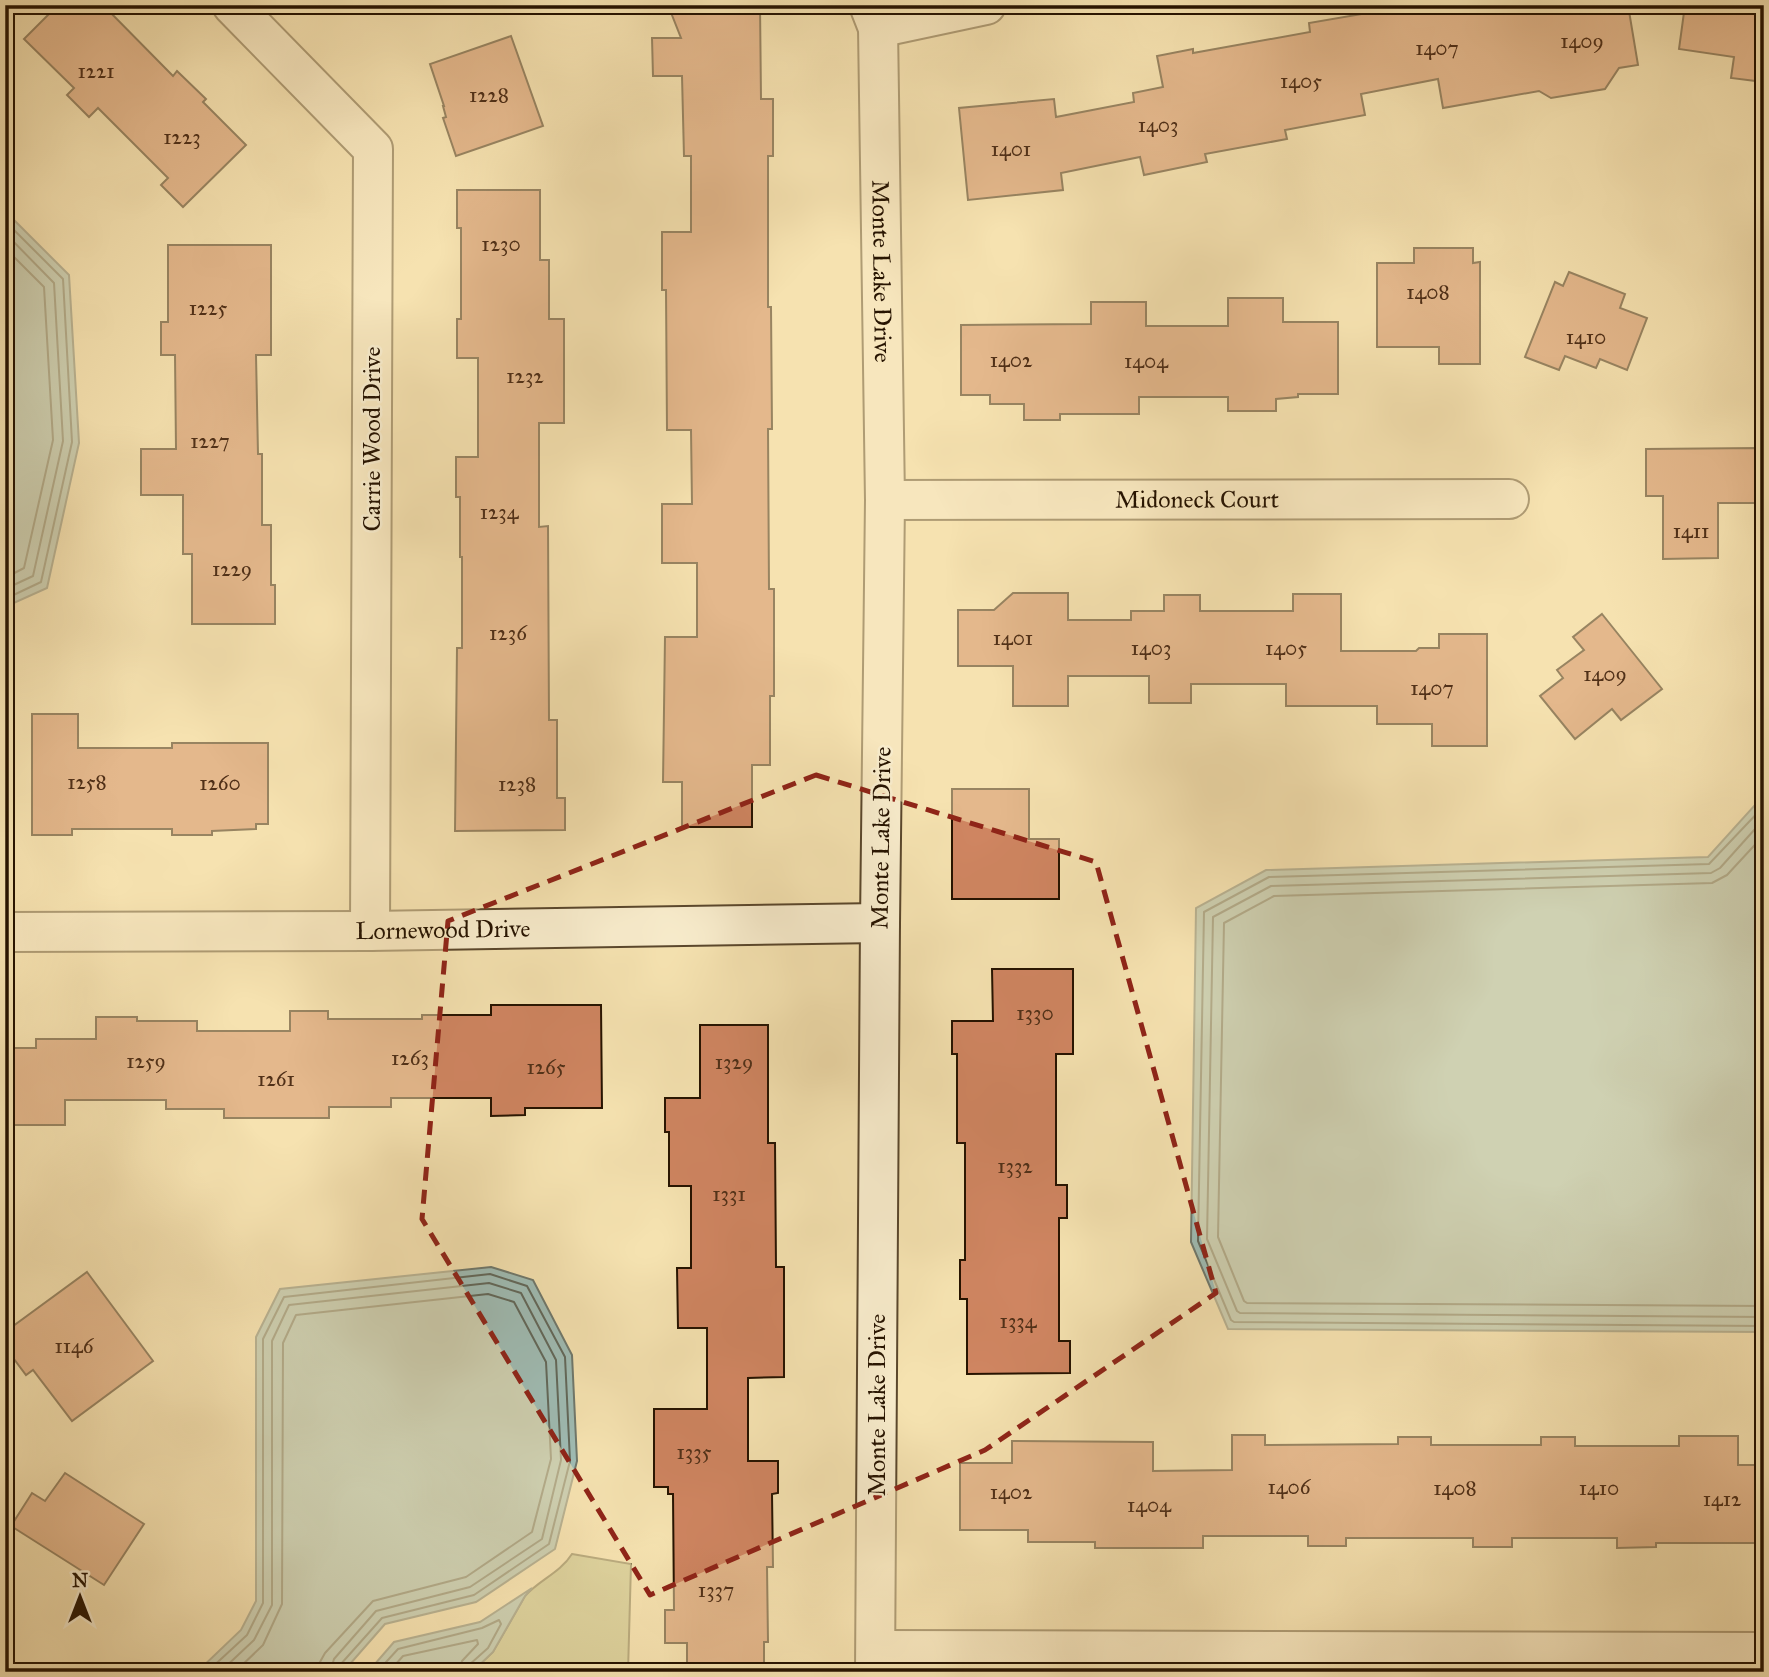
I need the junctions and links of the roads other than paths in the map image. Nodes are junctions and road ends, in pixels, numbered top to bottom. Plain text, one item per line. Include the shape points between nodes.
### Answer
1 (232, 5) edge
2 (986, 5) edge
3 (874, 17) edge
4 (1509, 499) dead end
5 (885, 500) junction
6 (880, 923) junction
7 (370, 931) junction
8 (5, 932) edge
9 (1764, 1652) edge
10 (876, 1661) edge

1 - 7 street, Carrie Wood Drive via 373,149
2 - 3 street
3 - 5 street, Monte Lake Drive
4 - 5 street, Midoneck Court
5 - 6 street, Monte Lake Drive
6 - 7 street, Lornewood Drive
6 - 10 street, Monte Lake Drive
7 - 8 street, Lornewood Drive
9 - 10 street

